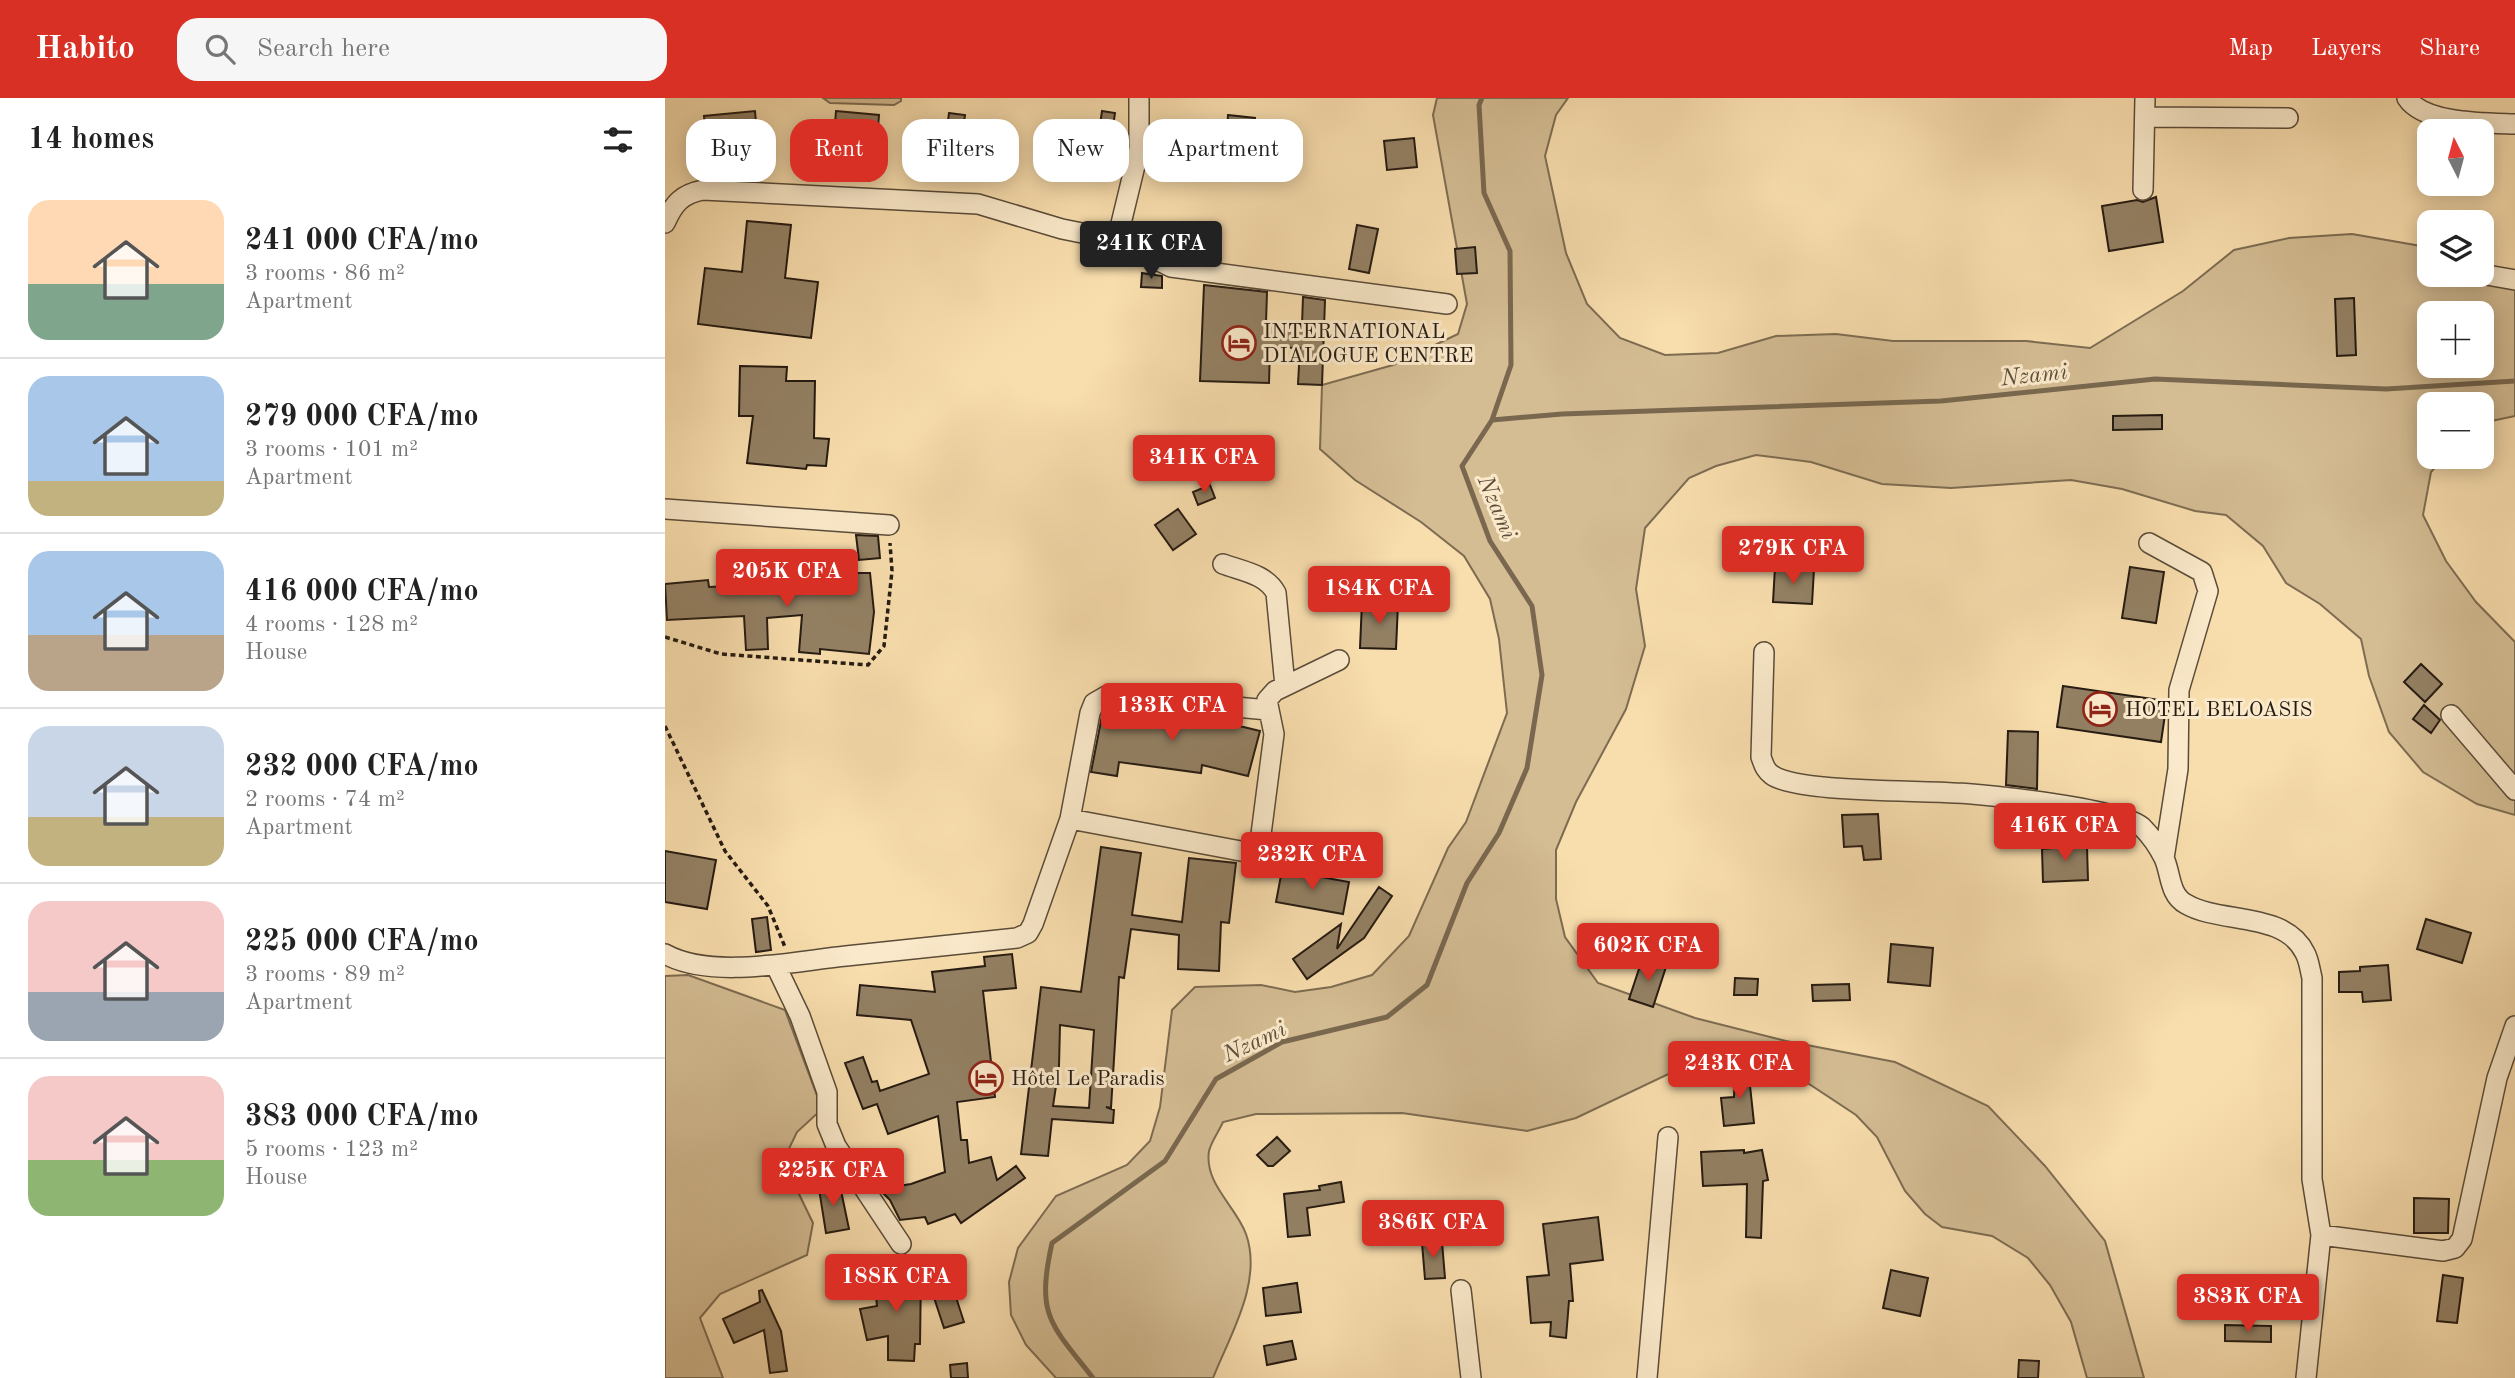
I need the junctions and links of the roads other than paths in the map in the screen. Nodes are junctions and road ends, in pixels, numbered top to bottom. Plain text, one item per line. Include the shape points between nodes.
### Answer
1 (1139, 98) edge
2 (2407, 98) edge
3 (2145, 108) edge
4 (2288, 118) dead end
5 (2515, 124) edge
6 (2143, 190) dead end
7 (665, 223) edge
8 (1117, 240) junction
9 (2494, 276) edge
10 (2515, 280) edge
11 (1447, 304) dead end
12 (665, 509) edge
13 (889, 525) road end
14 (2149, 543) dead end
15 (1223, 564) dead end
16 (1764, 652) dead end
17 (1339, 660) dead end
18 (1285, 686) junction
19 (1268, 710) junction
20 (2451, 715) dead end
21 (2515, 790) edge
22 (1070, 819) junction
23 (2164, 858) junction
24 (665, 954) edge
25 (784, 965) junction
26 (2515, 1026) edge
27 (1668, 1137) dead end
28 (2321, 1235) junction
29 (901, 1244) dead end
30 (1461, 1290) dead end
31 (1471, 1378) edge
32 (1647, 1378) edge
33 (2306, 1378) edge

1 - 8 street via 1139,149
2 - 5 street via 2414,108 2431,115
3 - 4 street
3 - 6 street
7 - 8 street via 673,205 687,193 714,190 978,204
8 - 11 street via 1171,267
9 - 10 street
12 - 13 street
14 - 23 street via 2203,572 2208,591 2180,681 2178,769
15 - 18 street via 1272,584
16 - 23 street via 1761,757 1774,777 1827,788 1958,793 2069,807 2133,821
17 - 18 street
18 - 19 street via 1270,695
19 - 22 street via 1108,695 1099,698 1090,713
19 - 22 street via 1274,734 1260,842 1255,848 1246,852
20 - 21 street
22 - 25 street via 1028,933 1017,938
23 - 28 street via 2181,902 2271,926 2305,951 2312,978 2312,1179
24 - 25 street via 681,961 728,967
25 - 29 street via 827,1092 827,1124 836,1146
26 - 28 street via 2497,1077 2462,1239 2455,1248 2443,1251
27 - 32 street
28 - 33 street
30 - 31 street

